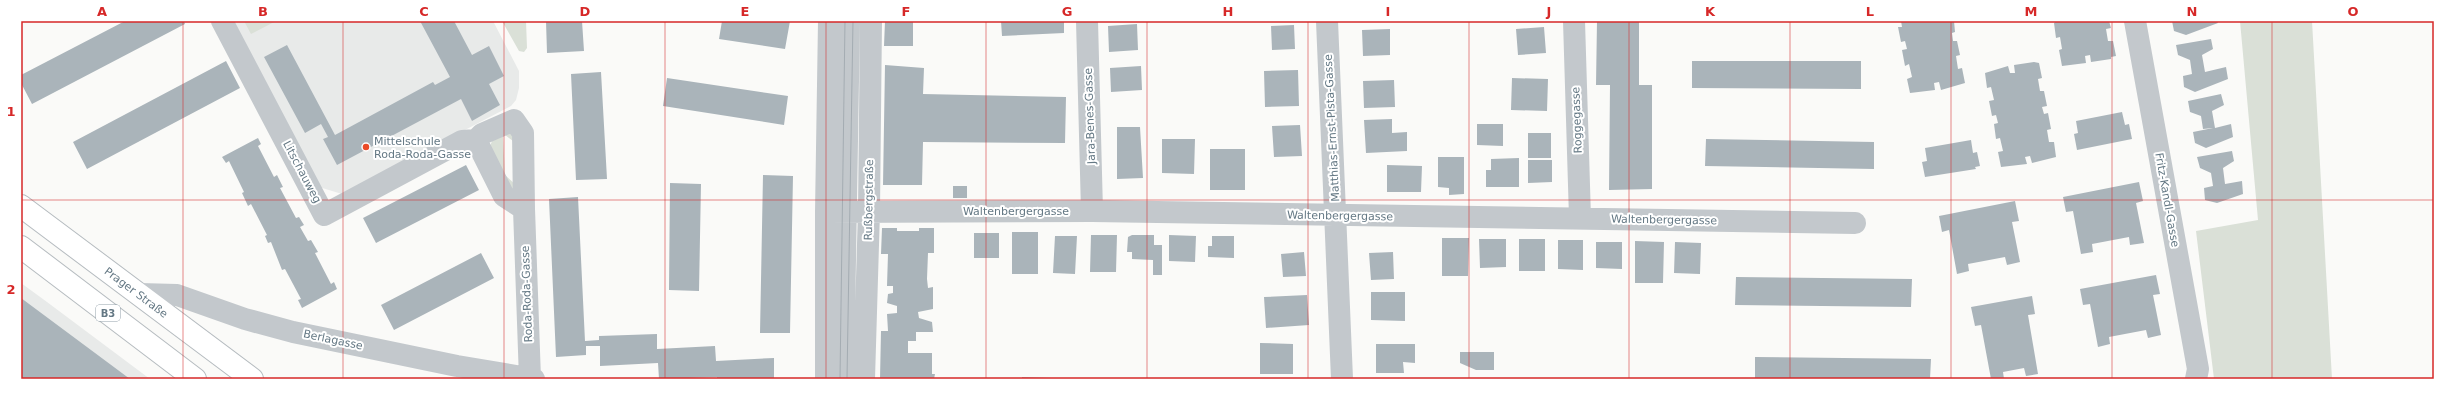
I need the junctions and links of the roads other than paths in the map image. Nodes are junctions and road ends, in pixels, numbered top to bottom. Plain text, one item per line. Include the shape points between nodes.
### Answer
1 (222, 21) edge
2 (829, 21) edge
3 (849, 21) edge
4 (871, 21) edge
5 (1087, 21) edge
6 (1327, 21) edge
7 (1574, 21) edge
8 (2135, 21) edge
9 (476, 140) junction
10 (21, 206) edge
11 (524, 209) junction
12 (869, 211) junction
13 (1092, 211) junction
14 (836, 212) junction
15 (1336, 217) junction
16 (1580, 218) junction
17 (1854, 223) dead end
18 (21, 247) edge
19 (139, 294) junction
20 (195, 379) edge
21 (252, 379) edge
22 (531, 379) edge
23 (826, 379) edge
24 (844, 379) edge
25 (864, 379) edge
26 (1342, 379) edge
27 (2196, 379) edge

1 - 9 street, Litschauweg via 324,215 462,141
2 - 14 street
3 - 14 street
4 - 12 street, Rußbergstraße
5 - 13 street, Jara-Benes-Gasse
6 - 15 street, Matthias-Ernst-Pista-Gasse
7 - 16 street, Roggegasse
8 - 27 street, Fritz-Kandl-Gasse via 2198,369
9 - 11 street via 504,196
9 - 11 street, Roda-Roda-Gasse via 482,134 514,120 522,133
10 - 19 main road, Prager Straße
11 - 22 street, Roda-Roda-Gasse
12 - 13 street, Waltenbergergasse
12 - 14 street, Waltenbergergasse
12 - 25 street, Rußbergstraße
13 - 15 street, Waltenbergergasse
14 - 23 street
14 - 24 street
15 - 16 street, Waltenbergergasse
15 - 26 street, Matthias-Ernst-Pista-Gasse
16 - 17 street, Waltenbergergasse
18 - 20 main road, B3
19 - 21 main road, Prager Straße
19 - 22 street, Berlagasse via 177,295 245,319 293,332

